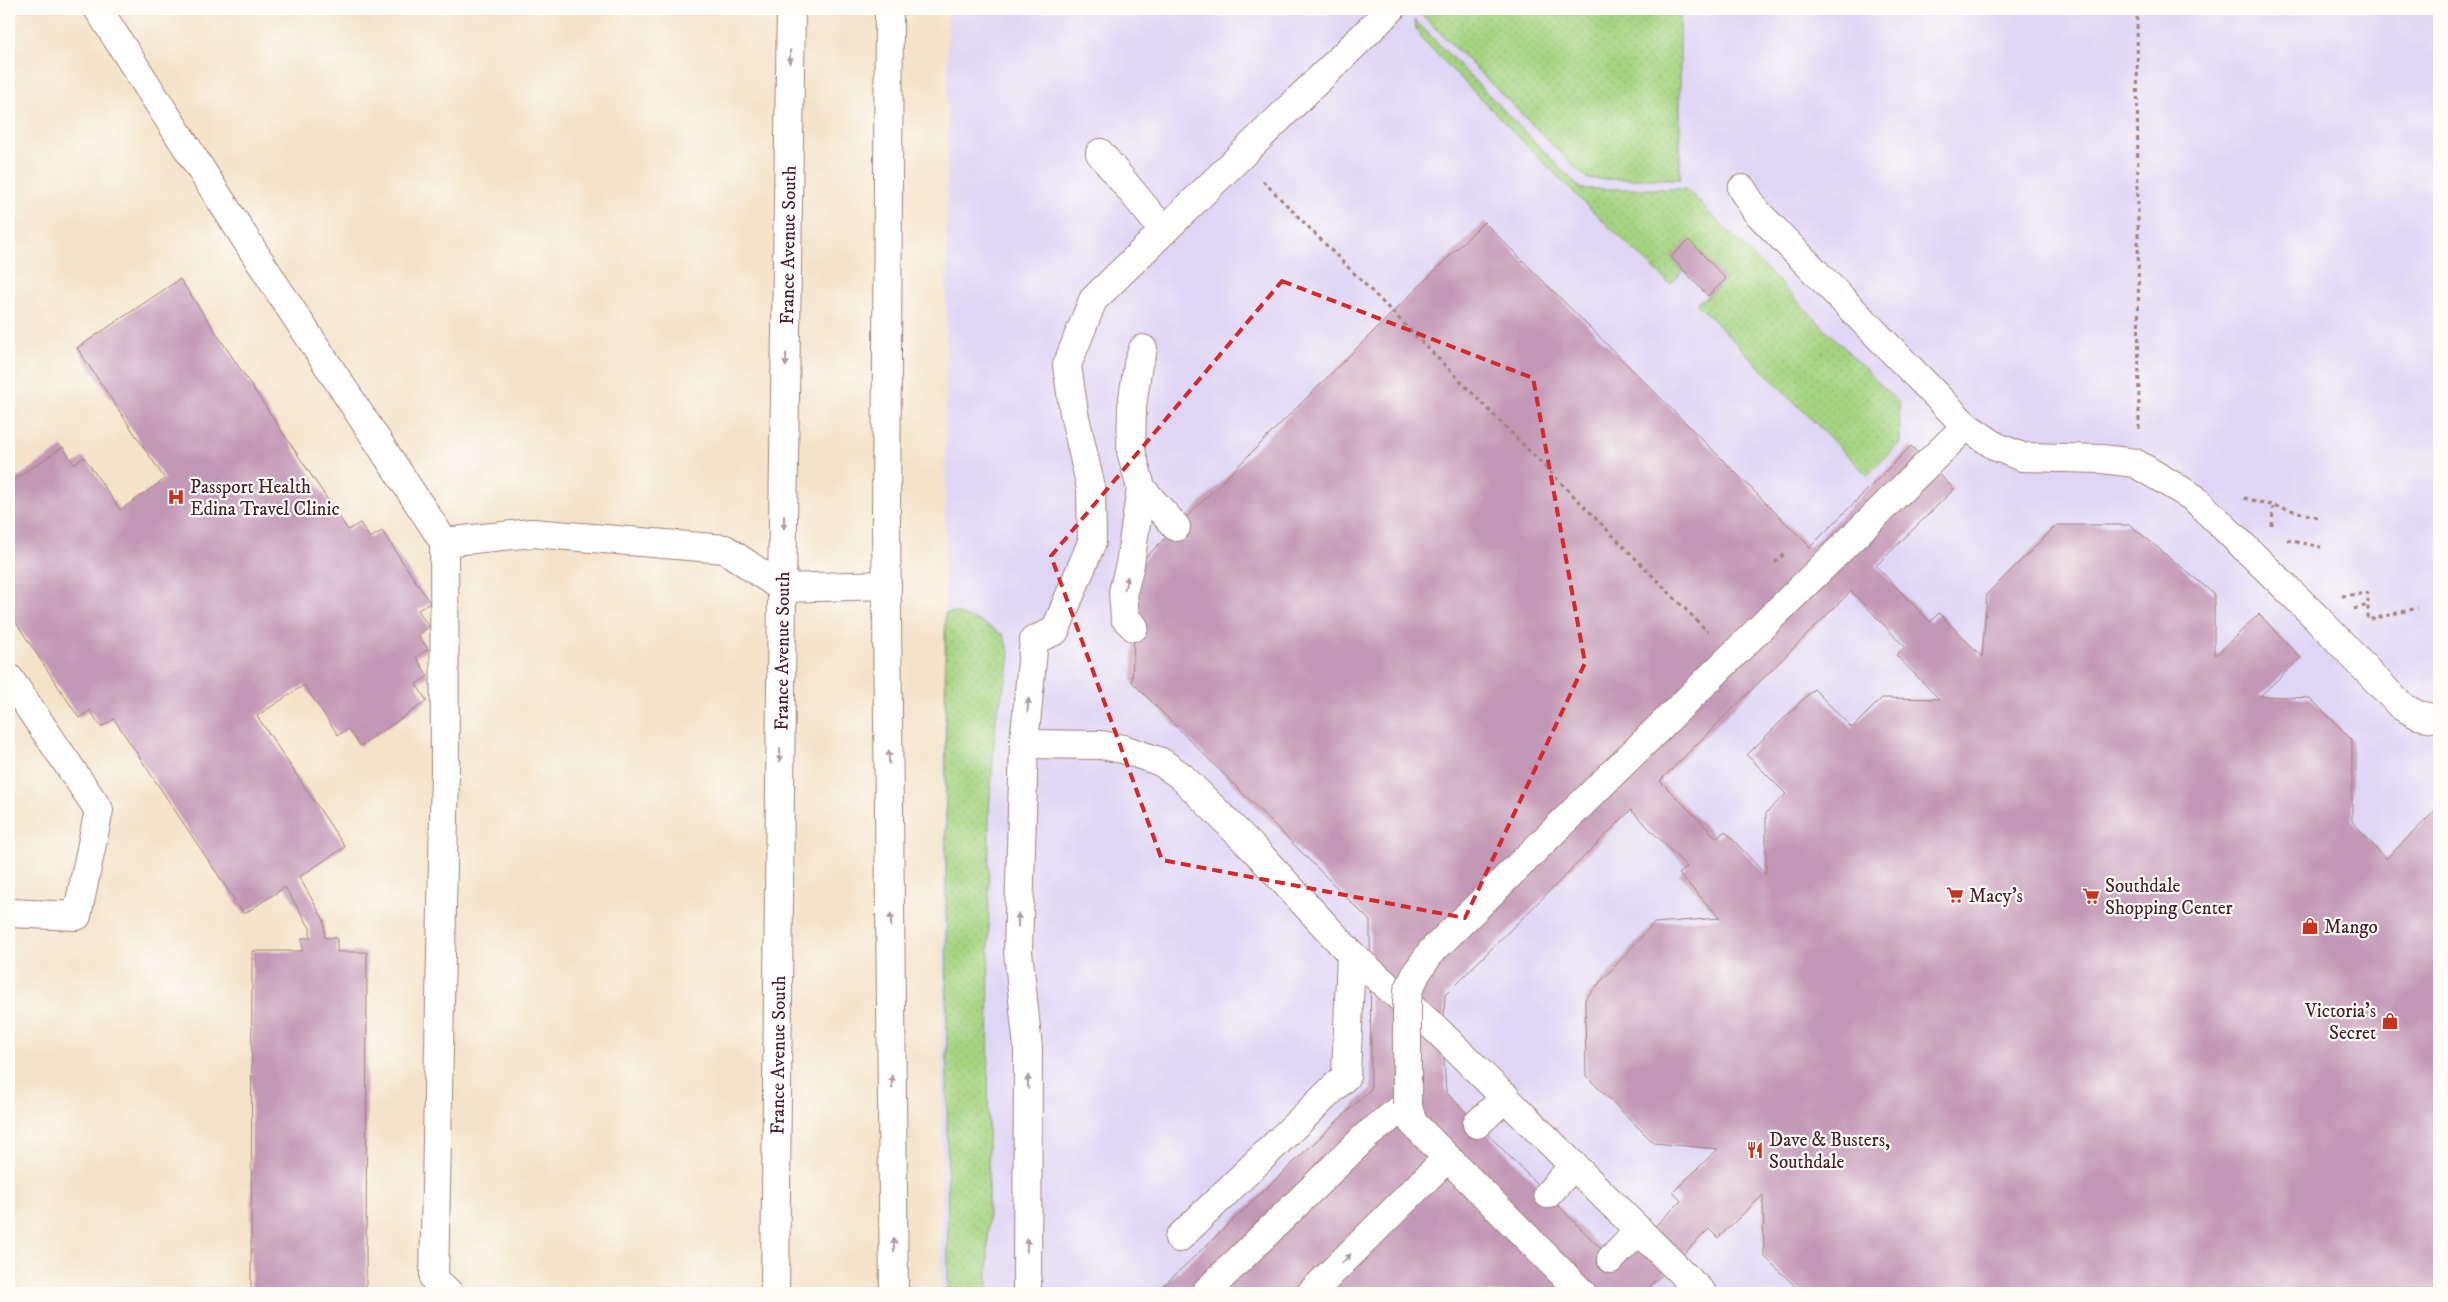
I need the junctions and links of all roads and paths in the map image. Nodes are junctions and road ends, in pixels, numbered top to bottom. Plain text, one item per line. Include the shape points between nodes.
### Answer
1 (98, 9) edge
2 (791, 9) edge
3 (889, 9) edge
4 (1391, 9) edge
5 (2137, 9) edge
6 (1100, 153) dead end
7 (1260, 177) dead end
8 (1742, 190) dead end
9 (1164, 231) junction
10 (1142, 349) dead end
11 (1966, 426) junction
12 (2139, 436) dead end
13 (1141, 488) junction
14 (2320, 518) dead end
15 (1176, 527) dead end
16 (2272, 534) dead end
17 (2279, 537) dead end
18 (444, 542) junction
19 (2320, 547) dead end
20 (1784, 553) dead end
21 (1773, 565) dead end
22 (887, 585) junction
23 (782, 588) junction
24 (2368, 593) dead end
25 (2418, 608) dead end
26 (1713, 624) dead end
27 (1134, 627) dead end
28 (9, 678) edge
29 (2439, 719) edge
30 (1024, 744) junction
31 (9, 913) edge
32 (1351, 954) junction
33 (1506, 1097) junction
34 (1407, 1104) junction
35 (1477, 1124) dead end
36 (1447, 1158) junction
37 (1574, 1165) junction
38 (1548, 1194) dead end
39 (1639, 1230) junction
40 (1179, 1238) dead end
41 (1612, 1258) dead end
42 (449, 1293) edge
43 (775, 1293) edge
44 (894, 1293) edge
45 (1027, 1293) edge
46 (1205, 1293) edge
47 (1311, 1293) edge
48 (1582, 1293) edge
49 (1702, 1293) edge

1 - 18 main road via 276,288
2 -> 23 main road, France Avenue South
3 - 22 main road
4 - 9 main road
5 - 12 path
6 - 9 main road
7 - 26 path via 1707,631
8 - 11 main road via 1756,211
30 -> 9 main road via 1034,640 1055,631 1092,542 1091,488 1067,365 1093,300
10 - 13 main road via 1132,406 1131,451
11 - 29 main road via 1997,447 2022,457 2135,463 2162,478 2194,498 2401,706 2418,715
11 - 34 main road, bridge via 1437,947 1417,972 1408,991
13 - 15 main road
27 -> 13 main road via 1125,618 1123,592
14 - 16 path via 2273,507
17 - 19 path
18 - 23 main road via 532,534 725,549
18 - 42 main road via 445,769 434,1279
20 - 21 path
22 - 23 main road
44 -> 22 main road
23 -> 43 main road, France Avenue South
24 - 25 path via 2368,620
28 - 31 main road via 99,810 77,916
30 - 32 main road via 1101,745 1142,754 1161,762 1180,776 1256,852
45 -> 30 main road via 1028,1048 1018,951
32 - 33 main road
32 - 40 main road via 1346,1076
33 - 35 main road
33 - 37 main road
34 - 36 main road via 1413,1123
34 - 46 main road via 1366,1136
47 -> 36 main road
36 - 48 main road
37 - 38 main road
37 - 39 main road
39 - 41 main road
39 - 49 main road

